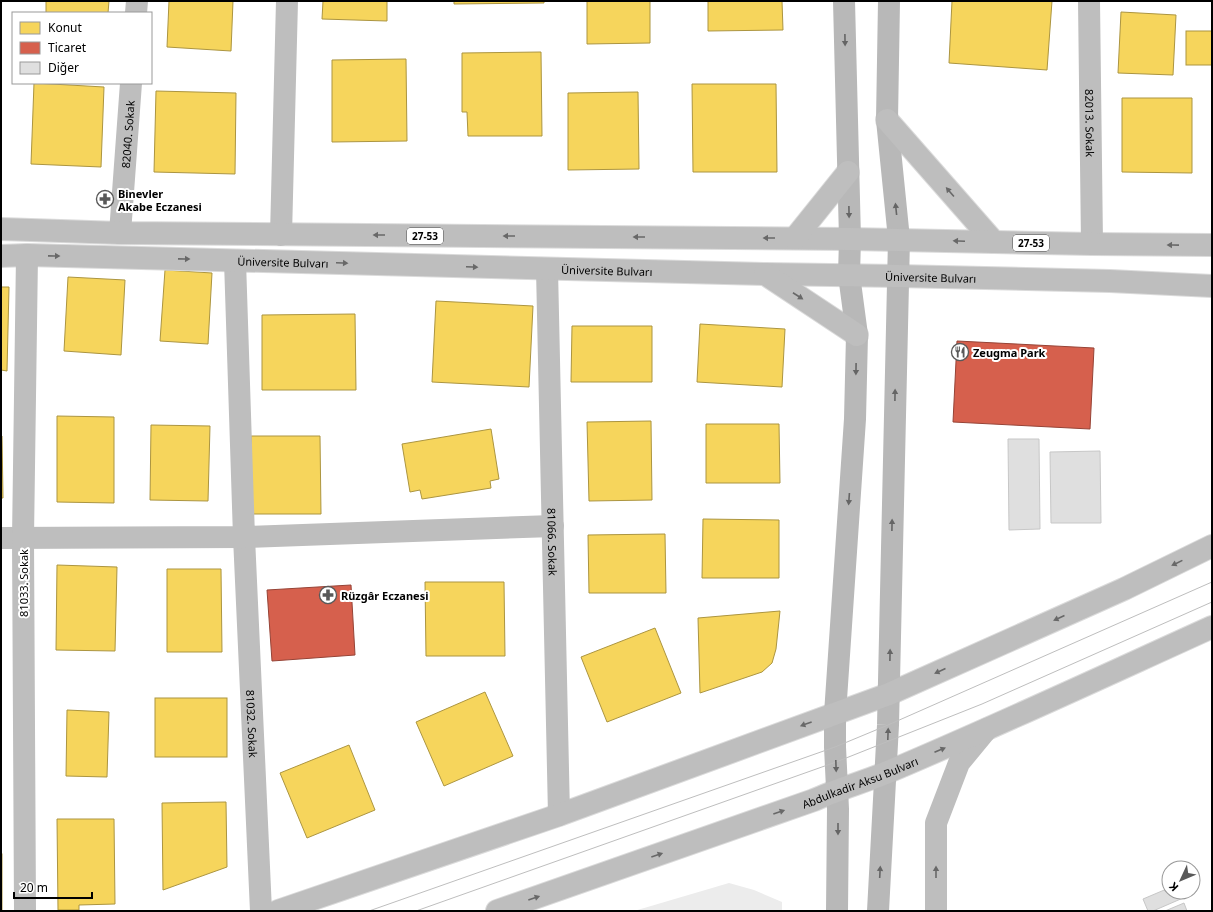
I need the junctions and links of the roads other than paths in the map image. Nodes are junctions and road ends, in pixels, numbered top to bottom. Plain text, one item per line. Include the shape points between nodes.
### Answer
1 (137, 1) edge
2 (287, 1) edge
3 (844, 1) edge
4 (889, 1) edge
5 (1089, 1) edge
6 (136, 12) edge
7 (131, 84) edge
8 (886, 120) junction
9 (848, 172) junction
10 (1, 229) edge
11 (120, 234) junction
12 (281, 235) junction
13 (795, 238) junction
14 (850, 239) junction
15 (899, 239) junction
16 (994, 242) junction
17 (1092, 244) junction
18 (1212, 245) edge
19 (28, 255) junction
20 (1, 256) edge
21 (235, 260) junction
22 (547, 269) junction
23 (765, 274) junction
24 (849, 275) junction
25 (898, 276) junction
26 (1212, 286) edge
27 (857, 335) junction
28 (553, 526) junction
29 (244, 537) junction
30 (1, 538) edge
31 (23, 538) junction
32 (1212, 546) edge
33 (1212, 627) edge
34 (889, 694) junction
35 (835, 714) junction
36 (987, 729) junction
37 (886, 773) junction
38 (837, 790) junction
39 (559, 815) junction
40 (25, 911) edge
41 (261, 911) edge
42 (278, 911) edge
43 (497, 911) edge
44 (837, 911) edge
45 (878, 911) edge
46 (936, 911) edge

1 - 6 main road
2 - 12 main road
3 -> 9 main road
4 - 8 main road
5 - 17 main road, 82013. Sokak
7 - 11 main road, 82040. Sokak
15 -> 8 main road
16 -> 8 main road
9 - 13 main road
9 -> 14 main road
10 - 11 main road, 27-53
11 - 12 main road, 27-53
13 -> 12 main road, 27-53
13 - 14 main road, 27-53
14 - 15 main road, 27-53
14 - 24 main road
16 -> 15 main road, 27-53
15 - 25 main road
16 - 17 main road, 27-53
18 -> 17 main road, 27-53
19 - 20 main road, Üniversite Bulvarı
19 -> 21 main road, Üniversite Bulvarı
19 - 31 main road, 81033. Sokak
21 -> 22 main road, Üniversite Bulvarı
21 - 29 main road, 81032. Sokak
22 - 23 main road, Üniversite Bulvarı
22 - 28 main road, 81066. Sokak
23 - 24 main road, Üniversite Bulvarı
23 -> 27 main road
24 - 25 main road, Üniversite Bulvarı
24 - 27 main road
25 - 26 main road, Üniversite Bulvarı
34 -> 25 main road
27 -> 35 main road via 855,419
28 - 29 main road
28 - 39 main road, 81066. Sokak
29 - 31 main road
29 - 41 main road, 81032. Sokak
30 - 31 main road
31 - 40 main road, 81033. Sokak
32 -> 34 main road via 1124,589
33 - 36 main road, Abdulkadir Aksu Bulvarı
34 - 35 main road
37 -> 34 main road
35 -> 38 main road
35 -> 39 main road
37 -> 36 main road, Abdulkadir Aksu Bulvarı
46 -> 36 main road via 936,823 959,763
37 - 38 main road, Abdulkadir Aksu Bulvarı
45 -> 37 main road
43 -> 38 main road, Abdulkadir Aksu Bulvarı
38 -> 44 main road
39 - 42 main road

